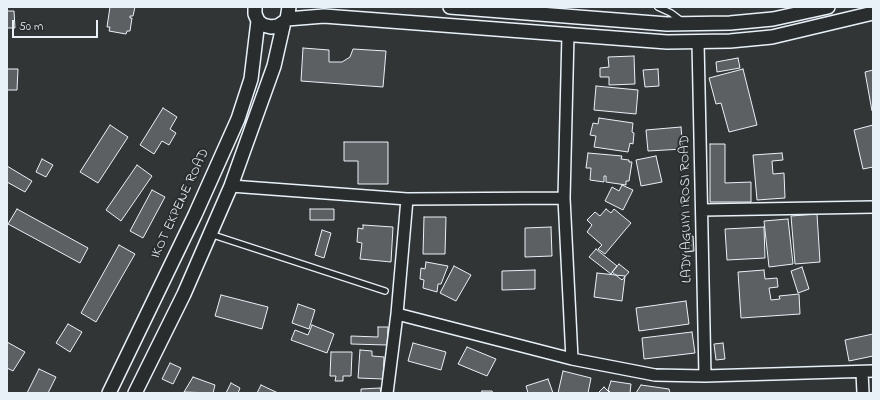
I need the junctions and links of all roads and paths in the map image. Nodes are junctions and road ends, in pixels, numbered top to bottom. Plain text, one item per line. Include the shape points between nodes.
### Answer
1 (255, 7) edge
2 (450, 7) edge
3 (658, 7) edge
4 (828, 7) edge
5 (548, 10) edge
6 (873, 13) edge
7 (287, 16) edge
8 (258, 21) junction
9 (685, 24) junction
10 (568, 34) junction
11 (698, 42) junction
12 (231, 186) junction
13 (564, 198) junction
14 (406, 199) junction
15 (873, 207) edge
16 (702, 210) junction
17 (210, 234) junction
18 (385, 291) dead end
19 (397, 314) junction
20 (572, 359) junction
21 (873, 371) edge
22 (862, 372) junction
23 (705, 376) junction
24 (109, 393) edge
25 (135, 393) edge
26 (387, 393) edge
27 (863, 393) edge

1 - 8 street, IKOT EKPENE ROAD
2 - 5 street
3 - 9 lane
4 - 9 street via 773,19
5 - 9 street
6 - 11 street via 772,37
7 - 8 street via 278,26 271,28 263,26
7 - 10 street via 324,16
7 - 12 street via 274,66
8 - 24 street, IKOT EKPENE ROAD via 251,79 238,119 195,216
10 - 11 street
10 - 13 street
11 - 16 street, LADY AGUIYI IROSI ROAD
12 - 14 street
12 - 17 street
13 - 14 street
13 - 20 street
14 - 19 street
15 - 16 street
16 - 23 street, LADY AGUIYI IROSI ROAD
17 - 18 lane
17 - 25 street via 184,294
19 - 20 street
19 - 26 street
20 - 23 street via 654,375
21 - 22 street
22 - 23 street
22 - 27 street

